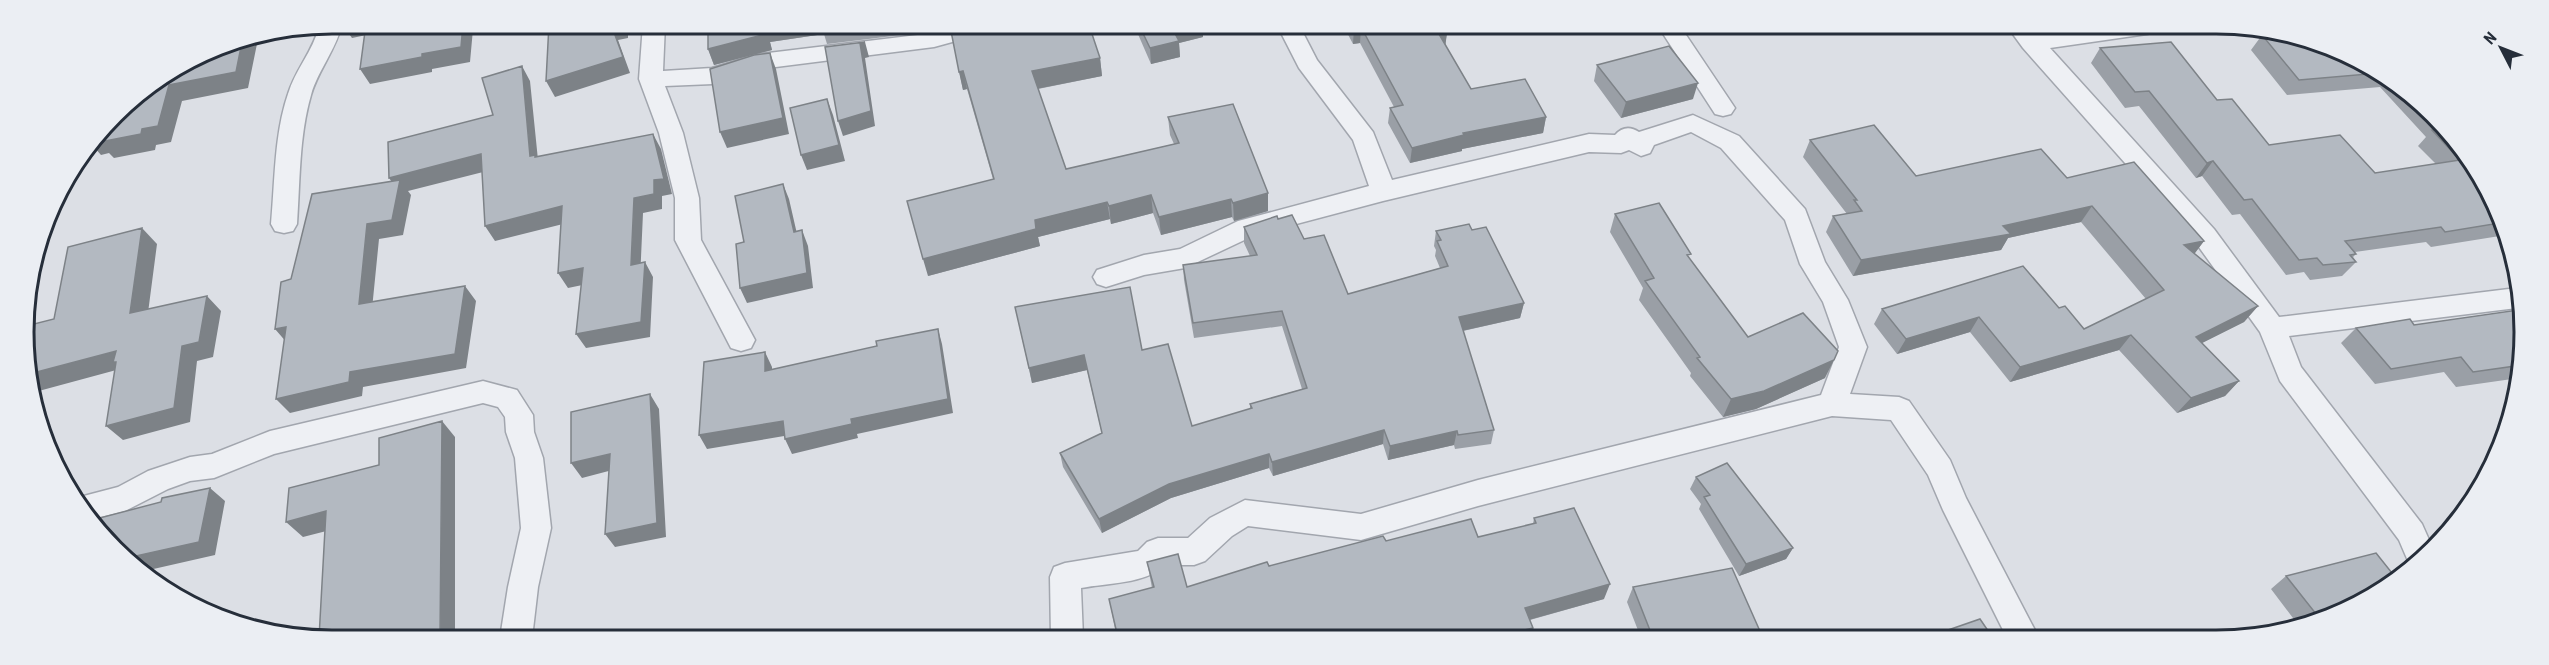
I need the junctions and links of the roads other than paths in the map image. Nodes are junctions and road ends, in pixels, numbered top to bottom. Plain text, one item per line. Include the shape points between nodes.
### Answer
1 (328, 34) edge
2 (653, 34) edge
3 (956, 34) edge
4 (1292, 34) edge
5 (1675, 34) edge
6 (2025, 34) edge
7 (651, 79) junction
8 (1723, 108) dead end
9 (1384, 192) junction
10 (284, 224) dead end
11 (1106, 277) dead end
12 (2512, 299) edge
13 (2272, 328) junction
14 (741, 340) dead end
15 (1832, 404) junction
16 (91, 507) edge
17 (2419, 551) edge
18 (517, 630) edge
19 (1067, 630) edge
20 (2019, 630) edge

1 - 10 street via 299,95
2 - 7 street
3 - 7 street via 759,62 713,76
4 - 9 street via 1307,63 1364,138
5 - 8 street
6 - 13 street via 2205,236
7 - 14 street via 671,133 687,198 688,240
9 - 11 street via 1396,188 1247,228 1185,258
9 - 15 street via 1589,143 1621,144 1628,136 1641,147 1645,139 1693,123 1730,142 1796,216 1813,264 1835,300 1853,347
12 - 13 street
13 - 17 street via 2290,373 2411,533
15 - 19 street via 1489,490 1361,527 1245,513 1221,527 1194,552 1158,551 1146,563 1065,577
15 - 20 street via 1899,409 1940,469
16 - 18 street via 125,498 158,480 214,466 282,440 483,392 507,398 519,415 529,458 536,528

